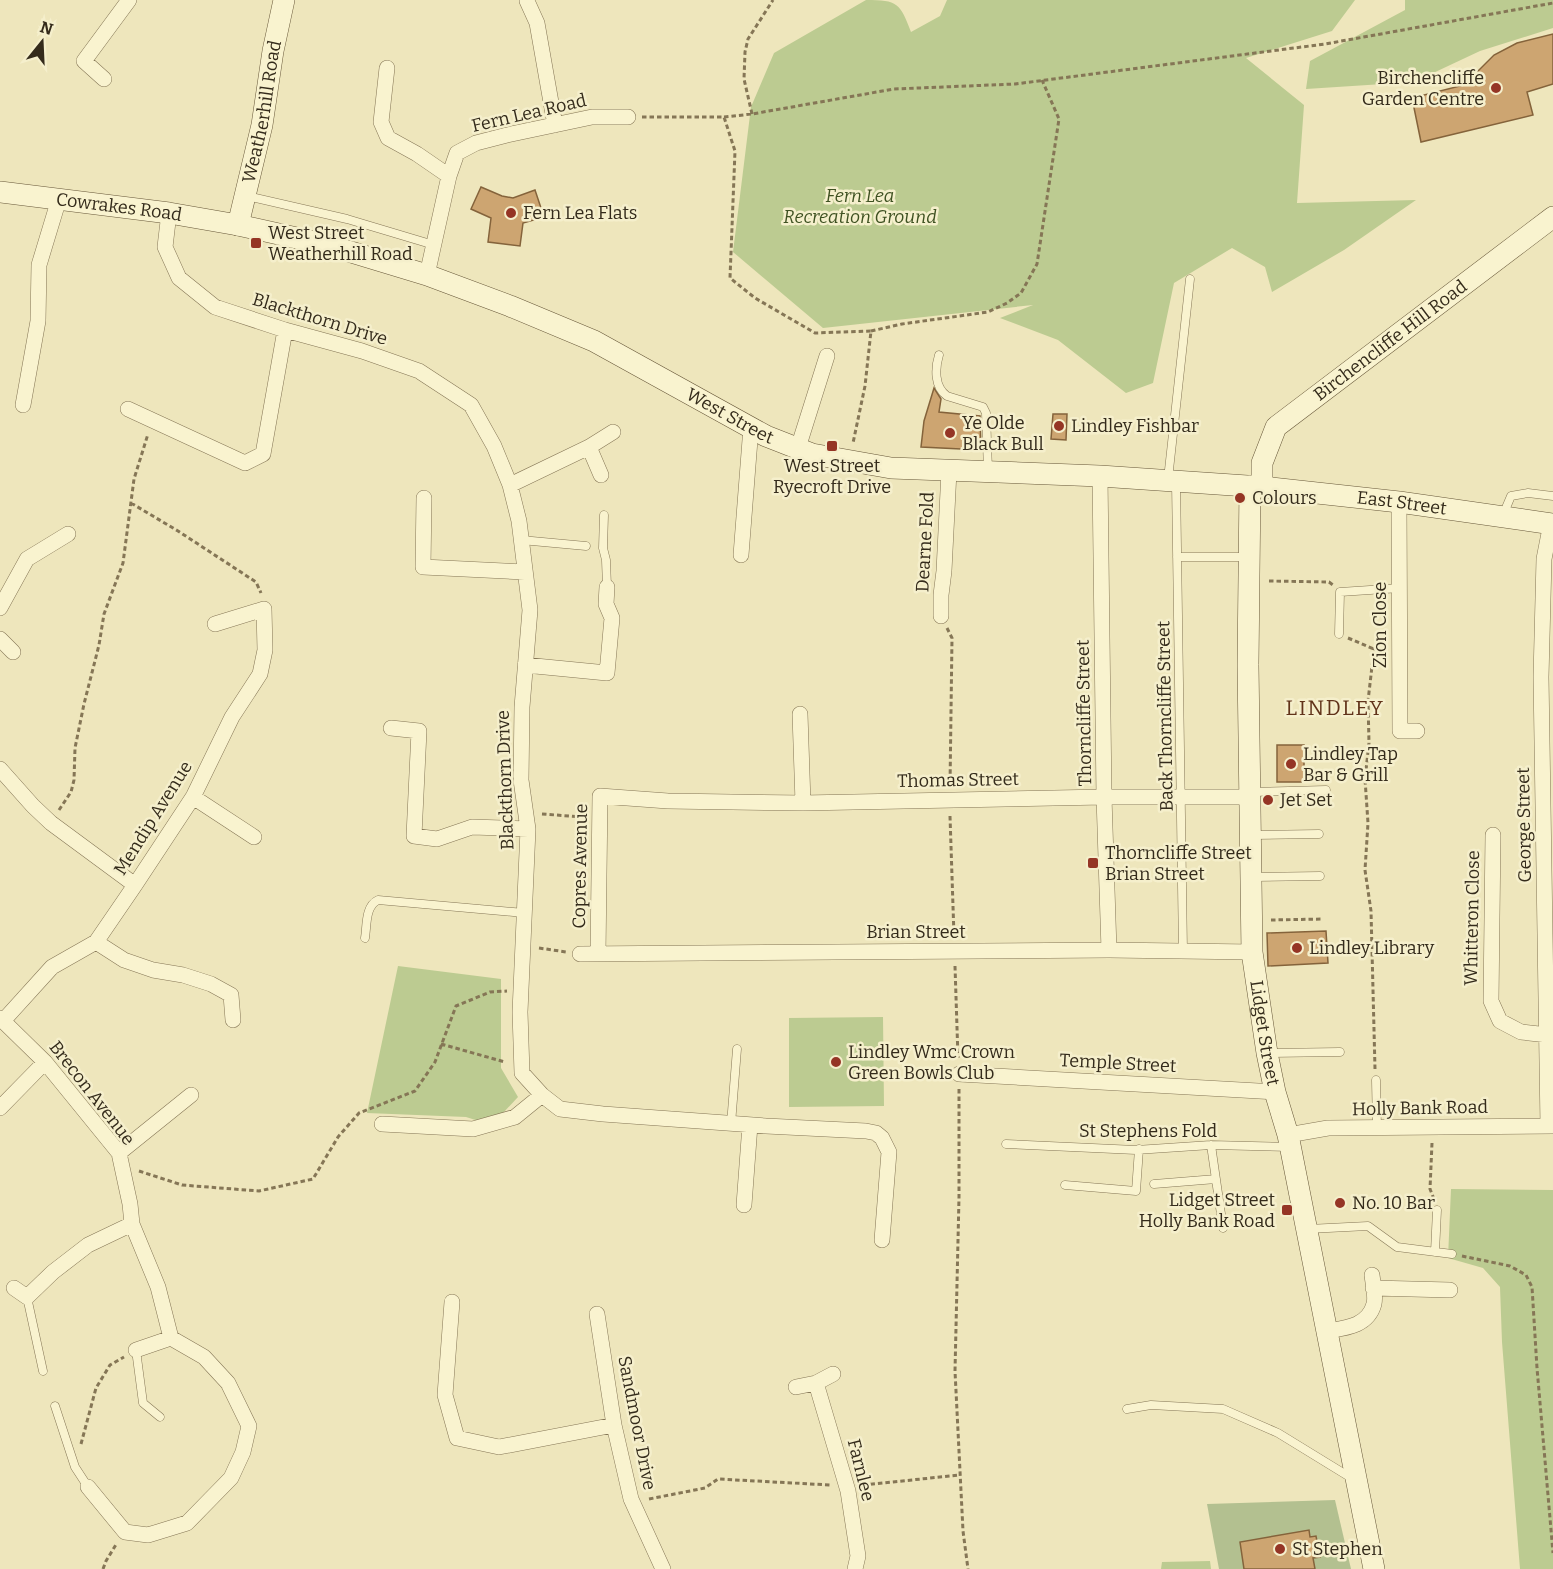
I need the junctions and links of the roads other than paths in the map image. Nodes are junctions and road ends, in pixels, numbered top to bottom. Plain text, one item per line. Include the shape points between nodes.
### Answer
1 (129, 0) edge
2 (284, 0) edge
3 (527, 2) dead end
4 (387, 68) dead end
5 (104, 79) dead end
6 (628, 117) road end
7 (555, 125) junction
8 (449, 176) junction
9 (0, 192) edge
10 (245, 196) junction
11 (59, 199) junction
12 (169, 213) junction
13 (1553, 217) edge
14 (238, 225) junction
15 (434, 245) junction
16 (427, 275) junction
17 (1190, 279) dead end
18 (285, 330) junction
19 (939, 354) dead end
20 (827, 356) dead end
21 (23, 405) dead end
22 (128, 409) dead end
23 (751, 427) junction
24 (613, 432) dead end
25 (589, 447) junction
26 (798, 448) junction
27 (949, 471) junction
28 (988, 472) junction
29 (601, 475) dead end
30 (1100, 476) junction
31 (1172, 481) junction
32 (510, 485) junction
33 (1256, 486) junction
34 (1553, 496) edge
35 (424, 498) dead end
36 (1399, 502) junction
37 (604, 514) dead end
38 (1502, 516) junction
39 (1552, 523) edge
40 (68, 534) dead end
41 (522, 540) junction
42 (586, 546) dead end
43 (741, 555) dead end
44 (1177, 557) junction
45 (1249, 558) junction
46 (525, 572) junction
47 (607, 587) joint
48 (1400, 588) junction
49 (0, 608) edge
50 (941, 616) road end
51 (215, 624) dead end
52 (1339, 634) road end
53 (0, 639) edge
54 (13, 652) dead end
55 (525, 664) junction
56 (800, 714) dead end
57 (391, 728) dead end
58 (1418, 731) dead end
59 (0, 769) edge
60 (1326, 790) dead end
61 (1250, 795) junction
62 (193, 797) junction
63 (1104, 797) junction
64 (1181, 797) junction
65 (617, 798) joint
66 (802, 803) junction
67 (528, 829) junction
68 (1318, 834) dead end
69 (1250, 835) junction
70 (1493, 835) dead end
71 (254, 837) dead end
72 (1320, 876) dead end
73 (1251, 877) junction
74 (135, 885) junction
75 (524, 913) junction
76 (365, 938) dead end
77 (96, 942) junction
78 (1109, 950) junction
79 (1183, 951) junction
80 (1252, 952) junction
81 (580, 954) road end
82 (598, 954) junction
83 (2, 1019) edge
84 (233, 1020) dead end
85 (1548, 1035) junction
86 (737, 1048) dead end
87 (1340, 1052) dead end
88 (1267, 1053) junction
89 (45, 1062) junction
90 (959, 1074) road end
91 (1376, 1080) road end
92 (1275, 1092) junction
93 (191, 1095) dead end
94 (542, 1095) junction
95 (0, 1108) edge
96 (382, 1124) dead end
97 (731, 1124) junction
98 (750, 1125) junction
99 (1551, 1126) edge
100 (1377, 1128) junction
101 (1289, 1141) junction
102 (1006, 1144) dead end
103 (1211, 1145) junction
104 (1139, 1149) junction
105 (120, 1159) junction
106 (1216, 1179) junction
107 (1154, 1184) dead end
108 (1065, 1185) dead end
109 (744, 1205) dead end
110 (1437, 1210) road end
111 (132, 1224) junction
112 (1223, 1228) dead end
113 (1306, 1229) junction
114 (882, 1240) dead end
115 (1435, 1252) junction
116 (1452, 1254) road end
117 (1450, 1290) dead end
118 (20, 1292) joint
119 (452, 1302) dead end
120 (597, 1314) dead end
121 (1327, 1332) junction
122 (171, 1338) junction
123 (136, 1350) joint
124 (43, 1371) dead end
125 (832, 1374) dead end
126 (816, 1383) junction
127 (796, 1387) dead end
128 (55, 1406) dead end
129 (1127, 1409) dead end
130 (160, 1417) dead end
131 (614, 1425) junction
132 (1357, 1482) junction
133 (88, 1487) joint
134 (663, 1569) edge
135 (855, 1569) edge
136 (1374, 1569) edge

1 - 5 street via 84,62
2 - 10 street, Weatherhill Road
3 - 7 street via 537,22
4 - 8 street via 381,122 388,138
6 - 7 street, Fern Lea Road via 592,117
7 - 8 street, Fern Lea Road via 476,143 456,153
8 - 15 street, Fern Lea Road
9 - 11 street, Cowrakes Road
10 - 14 street, Weatherhill Road
10 - 15 lane via 347,219
11 - 12 street, Cowrakes Road
11 - 21 street via 39,265 38,321
12 - 14 street, Cowrakes Road
12 - 18 street, Blackthorn Drive via 165,247 179,278 215,307
13 - 33 street, Birchencliffe Hill Road via 1276,427
14 - 16 street, West Street via 328,245
15 - 16 street, Fern Lea Road
16 - 23 street, West Street via 594,341
17 - 31 lane, Back Thorncliffe Street
18 - 22 street via 263,454 245,463
18 - 32 street, Blackthorn Drive via 420,371 471,405
19 - 28 lane via 936,365 942,393 983,407 986,413
20 - 26 street
23 - 26 street, West Street
23 - 43 street
24 - 25 street
25 - 29 street
25 - 32 street
26 - 27 street, West Street via 891,468
27 - 28 street, West Street
27 - 50 street, Dearne Fold
28 - 30 street, West Street
30 - 31 street, West Street
30 - 63 street, Thorncliffe Street
31 - 33 street, West Street
31 - 44 lane, Back Thorncliffe Street
32 - 41 street, Blackthorn Drive
33 - 36 street, East Street
33 - 45 street, Lidget Street
34 - 38 lane via 1511,496
35 - 46 street via 423,567
36 - 38 street, East Street
36 - 48 street, Zion Close
37 - 47 lane
38 - 39 street, East Street
39 - 85 street, George Street via 1544,559 1540,677
40 - 49 street via 27,559
41 - 42 lane
41 - 46 street, Blackthorn Drive
44 - 45 lane
44 - 64 lane, Back Thorncliffe Street
45 - 61 street, Lidget Street
46 - 55 street, Blackthorn Drive via 530,609
47 - 55 street via 606,604 612,618 607,673
48 - 52 lane via 1340,592
48 - 58 street, Zion Close via 1400,731
51 - 62 street, Mendip Avenue via 264,609 265,650 260,674 232,717
53 - 54 street
55 - 67 street, Blackthorn Drive via 521,780
56 - 66 street
57 - 67 street via 419,731 414,836 437,839 472,827
59 - 74 street via 51,823
60 - 61 lane
61 - 64 street, Thomas Street
61 - 69 street, Lidget Street
62 - 71 street
62 - 74 street, Mendip Avenue
63 - 64 street, Thomas Street
63 - 66 street, Thomas Street
63 - 78 street, Thorncliffe Street
64 - 79 lane, Back Thorncliffe Street
65 - 66 street, Thomas Street
65 - 82 street, Copres Avenue via 600,796
67 - 75 street, Blackthorn Drive
68 - 69 lane
69 - 73 street, Lidget Street
70 - 85 street, Whitteron Close via 1491,1001 1500,1021 1521,1032
72 - 73 lane
73 - 80 street, Lidget Street
74 - 77 street, Mendip Avenue
75 - 76 lane via 378,900 369,908
75 - 94 street, Blackthorn Drive via 522,1073
77 - 83 street, Mendip Avenue via 52,967
77 - 84 street via 124,960 211,984 231,995
78 - 79 street, Brian Street
78 - 82 street, Brian Street
79 - 80 street, Brian Street
80 - 88 street, Lidget Street
81 - 82 street, Brian Street
83 - 89 street, Brecon Avenue
85 - 99 street, George Street
86 - 97 lane
87 - 88 lane
88 - 92 street, Lidget Street
89 - 95 street
89 - 105 street, Brecon Avenue
90 - 92 street, Temple Street
91 - 100 lane
92 - 101 street, Lidget Street
93 - 105 street
94 - 96 street via 514,1117 473,1129
94 - 97 street via 560,1109
97 - 98 street
98 - 109 street
98 - 114 street via 866,1131 882,1138 890,1152
99 - 100 street, Holly Bank Road
100 - 101 street, Holly Bank Road via 1328,1128
101 - 103 lane, St Stephens Fold
101 - 113 street, Lidget Street
102 - 104 lane, St Stephens Fold
103 - 104 lane, St Stephens Fold
103 - 106 lane
104 - 108 lane via 1136,1191
105 - 111 street, Brecon Avenue
106 - 107 lane
106 - 112 lane
110 - 115 lane
111 - 118 street via 88,1245
111 - 122 street, Brecon Avenue via 158,1287
113 - 115 lane via 1368,1226 1396,1247
113 - 121 street, Lidget Street
115 - 116 lane
117 - 121 street via 1373,1281 1375,1303 1368,1318 1352,1327
118 - 124 lane
119 - 131 street via 446,1395 457,1438 499,1447
120 - 131 street, Sandmoor Drive
121 - 132 street, Lidget Street
122 - 123 street
122 - 133 street via 204,1357 228,1383 249,1426 231,1478 187,1523 148,1535 125,1532
123 - 130 lane via 143,1403
125 - 126 street
126 - 127 street
126 - 135 street, Farnlee via 847,1486 858,1556
128 - 133 lane via 75,1467
129 - 132 lane via 1151,1405 1223,1409 1278,1433
131 - 134 street, Sandmoor Drive via 633,1502
132 - 136 street, Lidget Street

